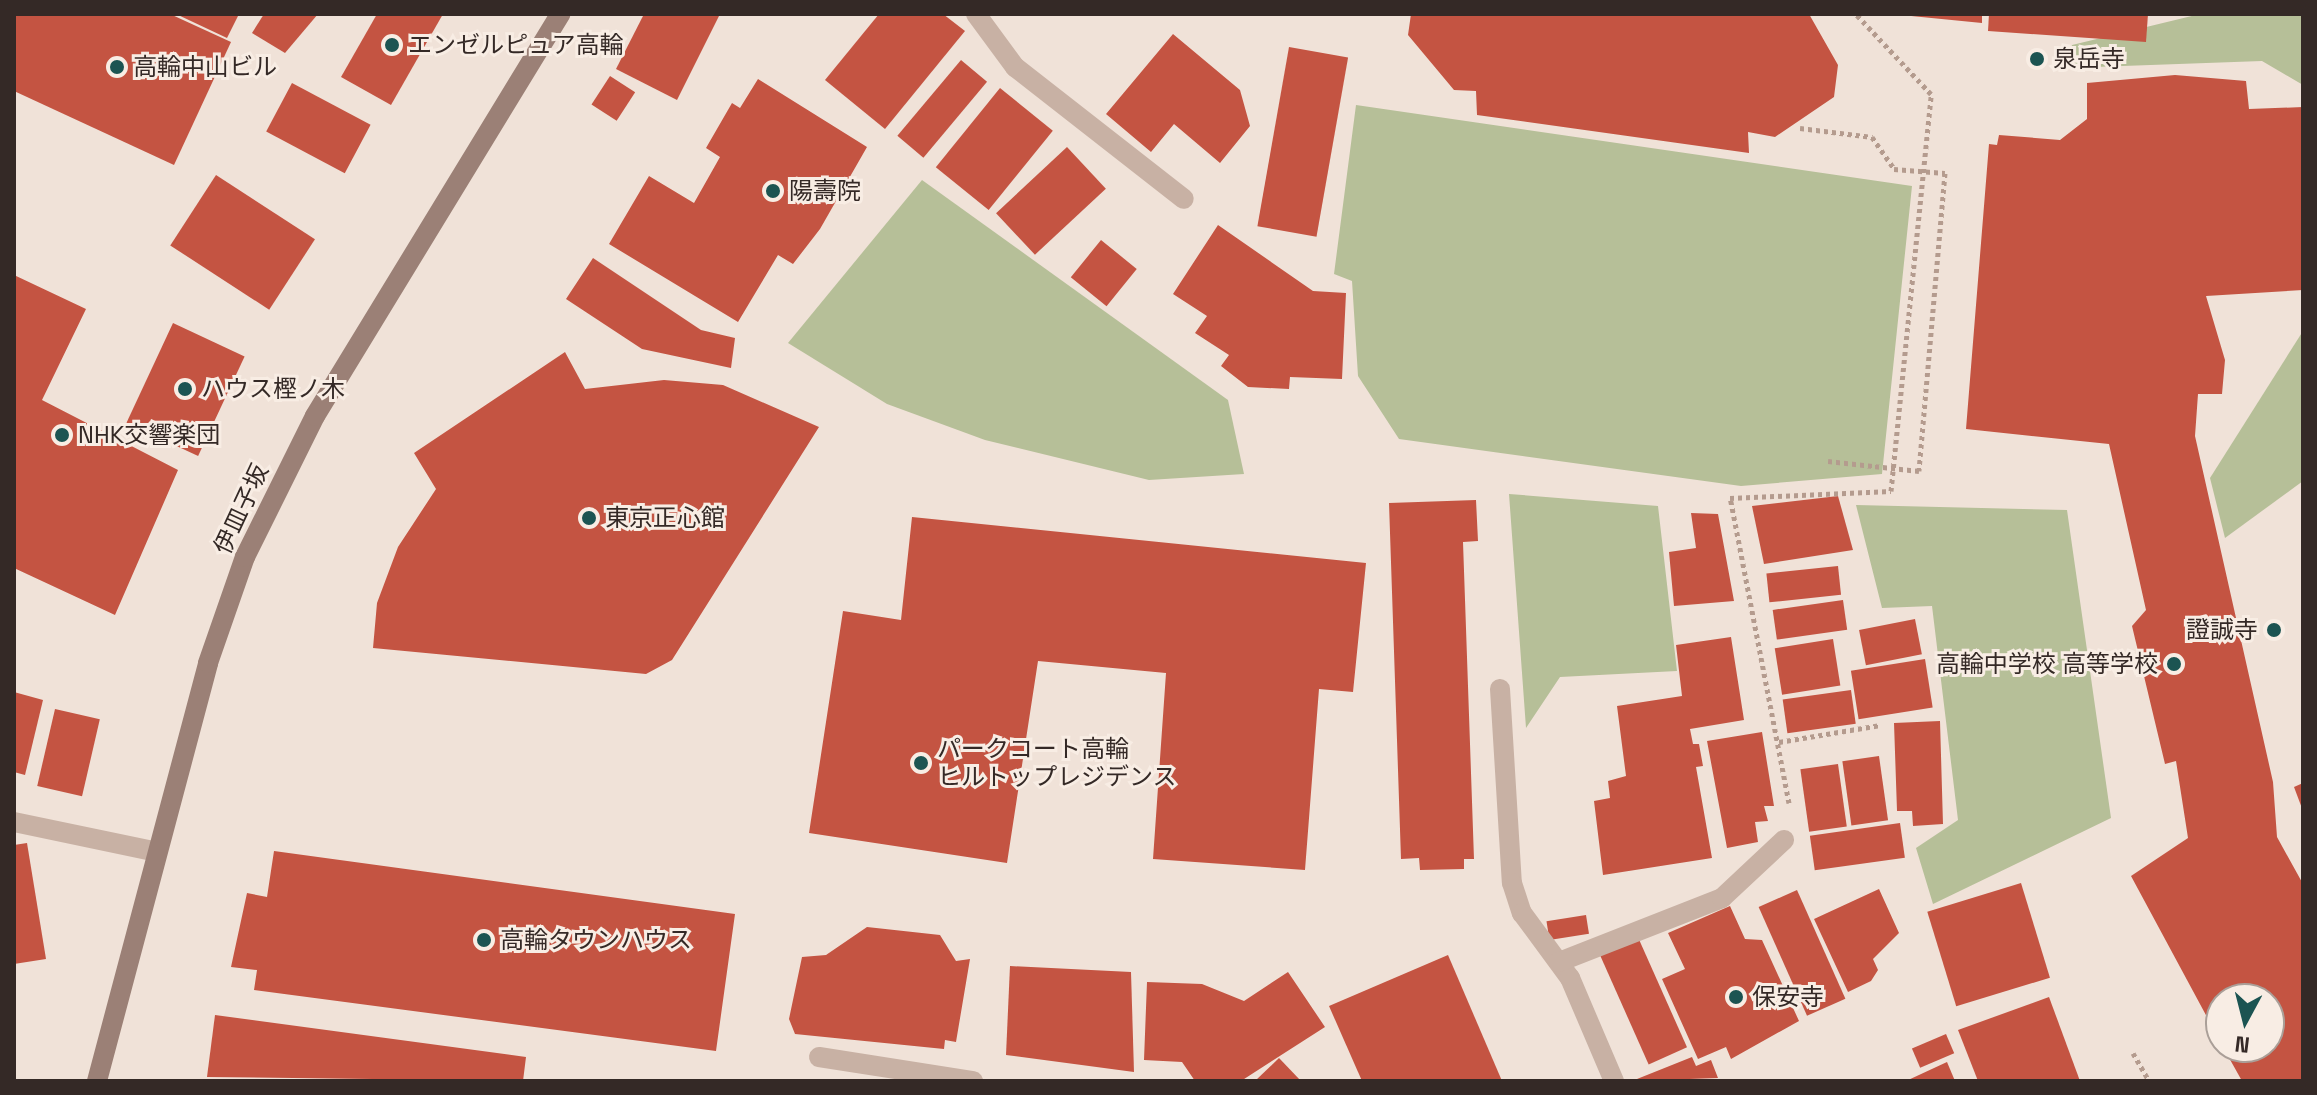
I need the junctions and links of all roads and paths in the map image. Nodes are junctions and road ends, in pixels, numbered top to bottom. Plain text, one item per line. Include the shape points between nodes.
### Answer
1 (560, 14) edge
2 (976, 14) edge
3 (1856, 14) edge
4 (1800, 128) dead end
5 (1184, 199) dead end
6 (1828, 461) dead end
7 (1500, 689) dead end
8 (1881, 725) dead end
9 (1779, 742) junction
10 (14, 822) edge
11 (1784, 840) joint
12 (157, 852) junction
13 (1559, 962) junction
14 (2133, 1053) dead end
15 (819, 1057) dead end
16 (97, 1081) edge
17 (973, 1081) edge
18 (1614, 1081) edge
19 (2149, 1081) edge

1 - 12 main road, 伊皿子坂 via 277,489 208,663
2 - 5 lane via 1015,67
3 - 9 path via 1931,94 1891,491 1730,498
4 - 6 path, bridge via 1872,137 1894,169 1945,173 1919,471
7 - 13 lane via 1512,883 1522,913
8 - 9 path
9 - 11 path via 1789,806
10 - 12 lane
11 - 13 lane via 1722,898
12 - 16 main road, 伊皿子坂
13 - 18 lane
14 - 19 path
15 - 17 lane

